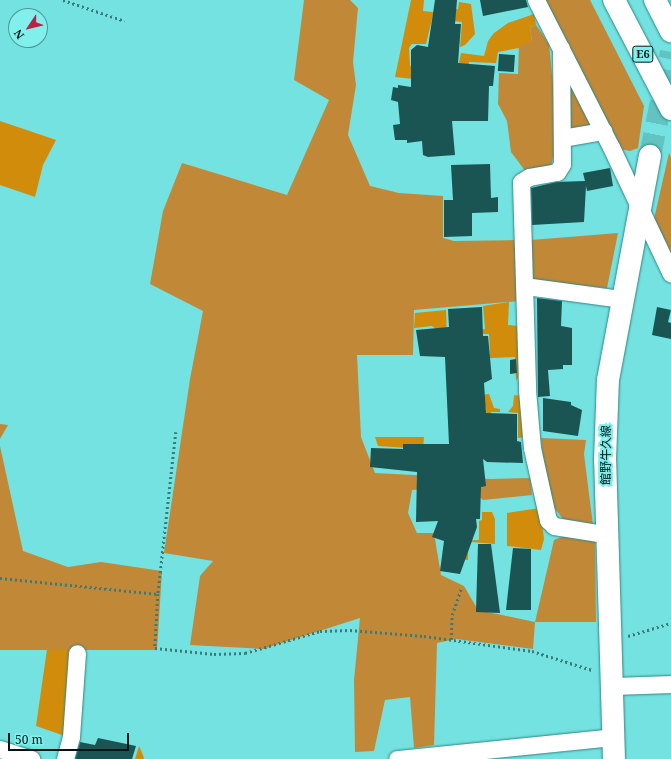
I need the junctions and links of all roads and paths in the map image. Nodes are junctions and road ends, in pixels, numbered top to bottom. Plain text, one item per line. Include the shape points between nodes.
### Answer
1 (63, 0) edge
2 (536, 0) edge
3 (614, 0) edge
4 (655, 0) edge
5 (125, 20) dead end
6 (671, 31) edge
7 (561, 48) junction
8 (671, 109) edge
9 (603, 131) junction
10 (562, 138) junction
11 (650, 156) tunnel mouth
12 (640, 209) junction
13 (671, 274) edge
14 (525, 286) junction
15 (621, 300) junction
16 (176, 432) dead end
17 (608, 532) junction
18 (0, 578) edge
19 (461, 589) dead end
20 (158, 594) junction
21 (671, 624) edge
22 (612, 637) junction
23 (451, 640) junction
24 (77, 652) dead end
25 (613, 678) junction
26 (671, 684) edge
27 (614, 737) junction
28 (0, 749) edge
29 (31, 759) edge
30 (65, 759) edge
31 (397, 759) edge
32 (614, 759) edge

1 - 5 path
2 - 7 street
3 - 8 main road, E6
4 - 6 main road
7 - 9 street
7 - 10 street
9 - 10 street
9 - 12 street
10 - 14 street via 562,164 557,172 529,177 521,182
11 - 12 main road, 館野牛久線
12 - 13 street
12 - 15 main road, 館野牛久線
14 - 15 street
14 - 17 street via 527,390 532,448 548,520 554,526 598,533
15 - 17 main road, 館野牛久線 via 608,380 605,423
16 - 20 path
17 - 22 main road, 館野牛久線
18 - 20 path
19 - 23 path via 452,614
20 - 23 path via 155,648 167,650 245,653 328,630
21 - 22 path via 646,632
22 - 25 main road, 館野牛久線
23 - 25 path via 532,651
24 - 30 street via 71,737
25 - 26 street
25 - 27 main road, 館野牛久線
27 - 31 street
27 - 32 main road, 館野牛久線
28 - 29 street

